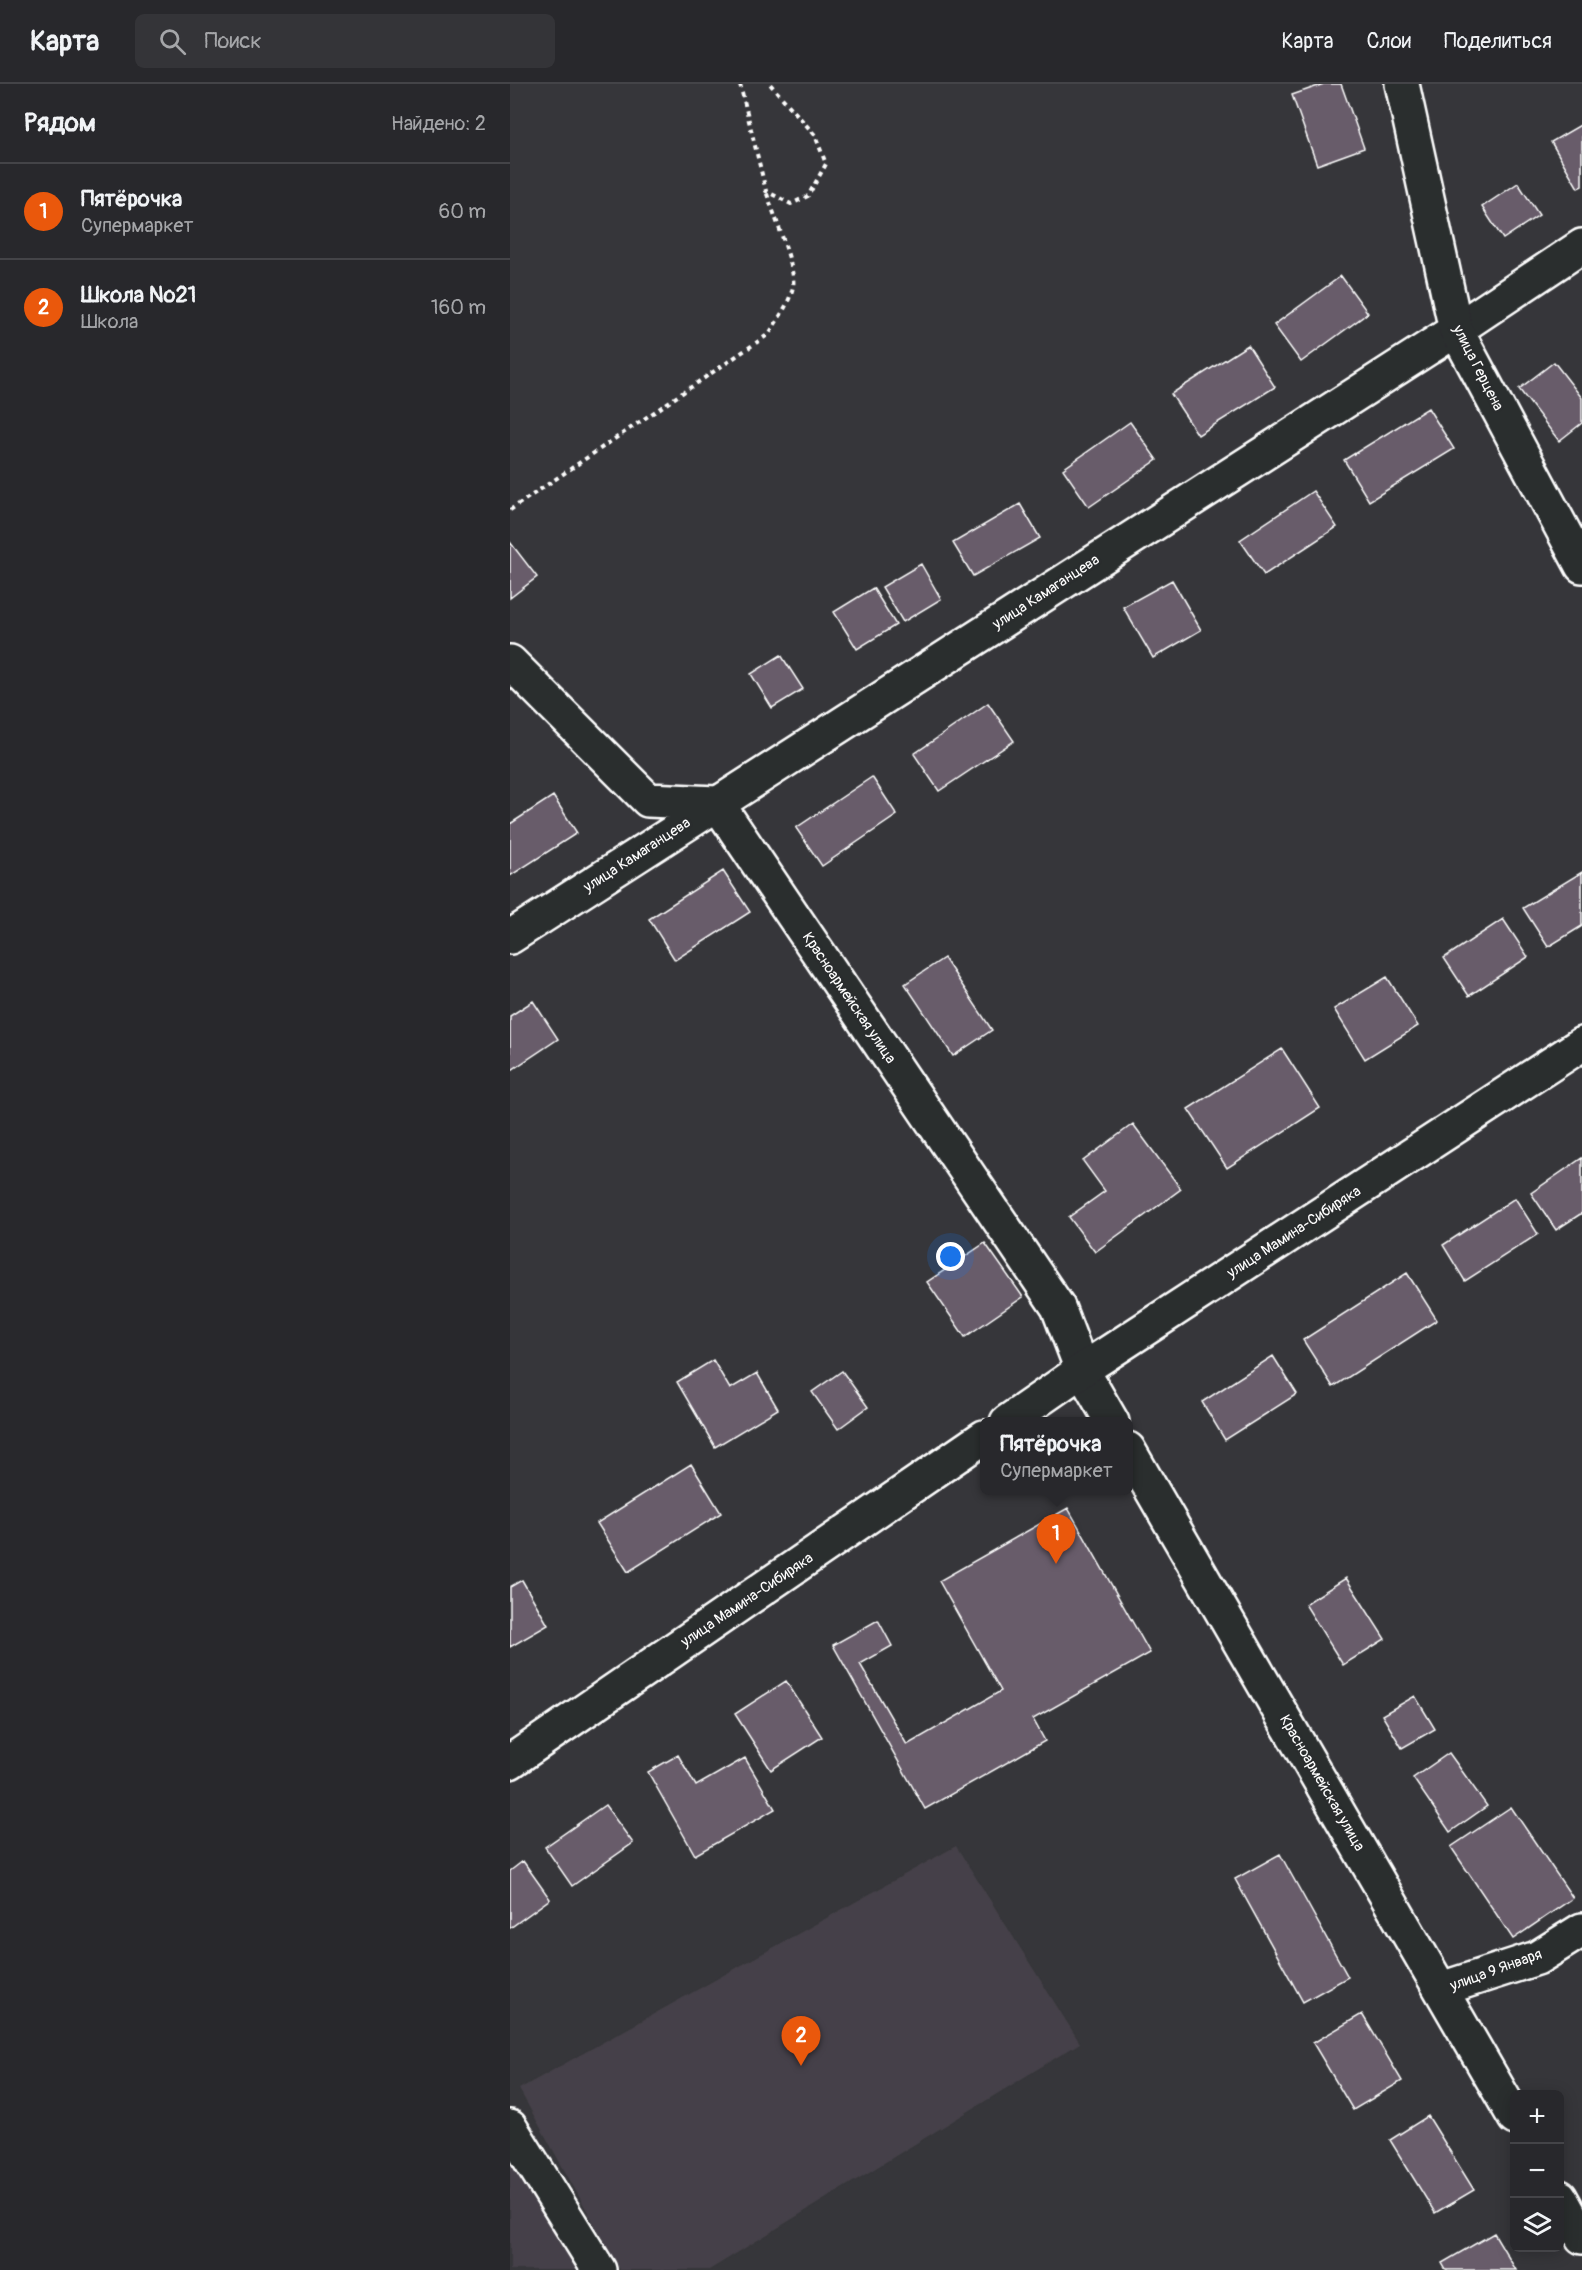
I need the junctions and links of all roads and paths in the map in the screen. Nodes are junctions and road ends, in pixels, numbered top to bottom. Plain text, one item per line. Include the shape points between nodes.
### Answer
1 (740, 84) edge
2 (771, 84) edge
3 (1402, 84) edge
4 (766, 191) junction
5 (1582, 246) edge
6 (1456, 330) junction
7 (510, 510) edge
8 (1582, 566) edge
9 (510, 662) edge
10 (717, 803) junction
11 (510, 937) edge
12 (1582, 1044) edge
13 (1082, 1370) junction
14 (1014, 1417) edge
15 (1109, 1417) edge
16 (980, 1440) edge
17 (1133, 1458) edge
18 (510, 1762) edge
19 (1582, 1930) edge
20 (1441, 1989) junction
21 (1510, 2109) edge
22 (510, 2127) edge
23 (1561, 2198) edge
24 (1582, 2237) edge
25 (599, 2270) edge

1 - 4 path
2 - 4 path via 815,135 826,164 808,196 790,204
3 - 6 street, улица Герцена
4 - 7 path via 794,284 770,334
5 - 6 street, улица Камаганцева
6 - 8 street, улица Герцена
6 - 10 street, улица Камаганцева
9 - 10 street via 648,800
10 - 11 street, улица Камаганцева
10 - 13 street, Красноармейская улица via 1058,1306
12 - 13 street, улица Мамина-Сибиряка
13 - 14 street, улица Мамина-Сибиряка
13 - 15 street, Красноармейская улица
16 - 18 street, улица Мамина-Сибиряка
17 - 20 street, Красноармейская улица
19 - 20 street, улица 9 Января via 1537,1958
20 - 21 street, Красноармейская улица
22 - 25 street
23 - 24 street

